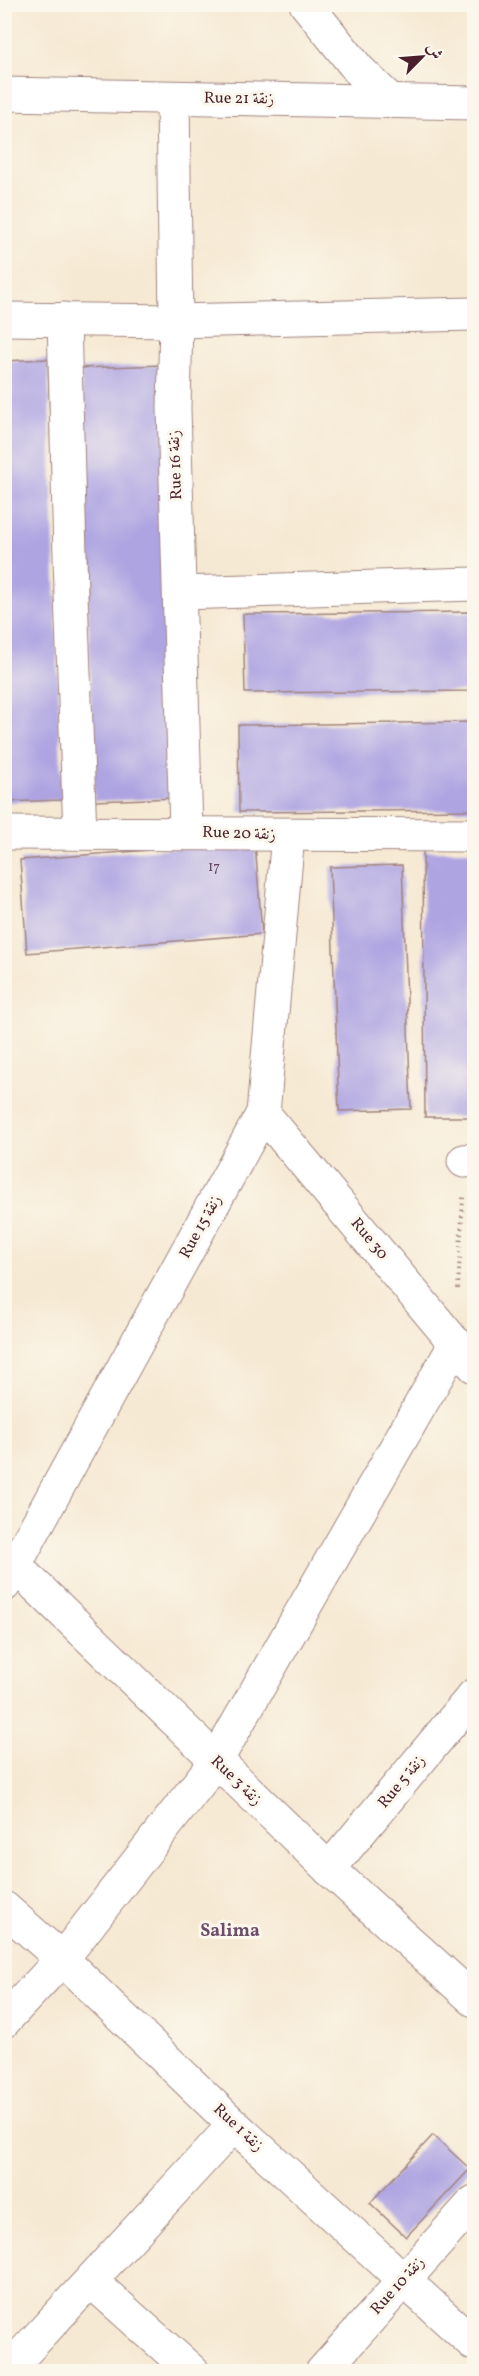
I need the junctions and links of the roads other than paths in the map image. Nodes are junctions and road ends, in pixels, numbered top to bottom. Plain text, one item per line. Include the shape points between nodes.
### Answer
1 (306, 4) edge
2 (4, 94) edge
3 (173, 98) junction
4 (391, 101) junction
5 (474, 103) edge
6 (474, 314) edge
7 (4, 319) edge
8 (64, 319) junction
9 (176, 321) junction
10 (474, 584) edge
11 (180, 593) junction
12 (186, 832) junction
13 (4, 833) edge
14 (80, 833) junction
15 (288, 835) junction
16 (474, 835) edge
17 (263, 1113) junction
18 (465, 1355) edge
19 (8, 1568) edge
20 (473, 1701) edge
21 (216, 1761) junction
22 (329, 1869) junction
23 (4, 1908) edge
24 (62, 1959) junction
25 (474, 2000) edge
26 (4, 2021) edge
27 (234, 2125) junction
28 (474, 2202) edge
29 (403, 2280) junction
30 (91, 2281) junction
31 (474, 2344) edge
32 (6, 2372) edge
33 (193, 2372) edge
34 (322, 2372) edge

1 - 4 street via 358,69
2 - 3 street, Rue 21 زنقة
3 - 4 street, Rue 21 زنقة
3 - 9 street, Rue 16 زنقة
4 - 5 street, Rue 21 زنقة
6 - 9 street
7 - 8 street
8 - 9 street
8 - 14 street
9 - 11 street, Rue 16 زنقة via 174,408
10 - 11 street
11 - 12 street, Rue 16 زنقة
12 - 14 street, Rue 20 زنقة
12 - 15 street, Rue 20 زنقة
13 - 14 street, Rue 20 زنقة
15 - 16 street, Rue 20 زنقة
15 - 17 street, Rue 15 زنقة
17 - 18 street, Rue 30
17 - 19 street, Rue 15 زنقة
18 - 21 street
19 - 21 street, Rue 3 زنقة
20 - 22 street, Rue 5 زنقة
21 - 22 street, Rue 3 زنقة
21 - 24 street
22 - 25 street, Rue 3 زنقة
23 - 24 street, Rue 1 زنقة
24 - 26 street
24 - 27 street, Rue 1 زنقة
27 - 29 street, Rue 1 زنقة
27 - 30 street
28 - 29 street, Rue 10 زنقة
29 - 31 street, Rue 1 زنقة
29 - 34 street, Rue 10 زنقة
30 - 32 street
30 - 33 street

